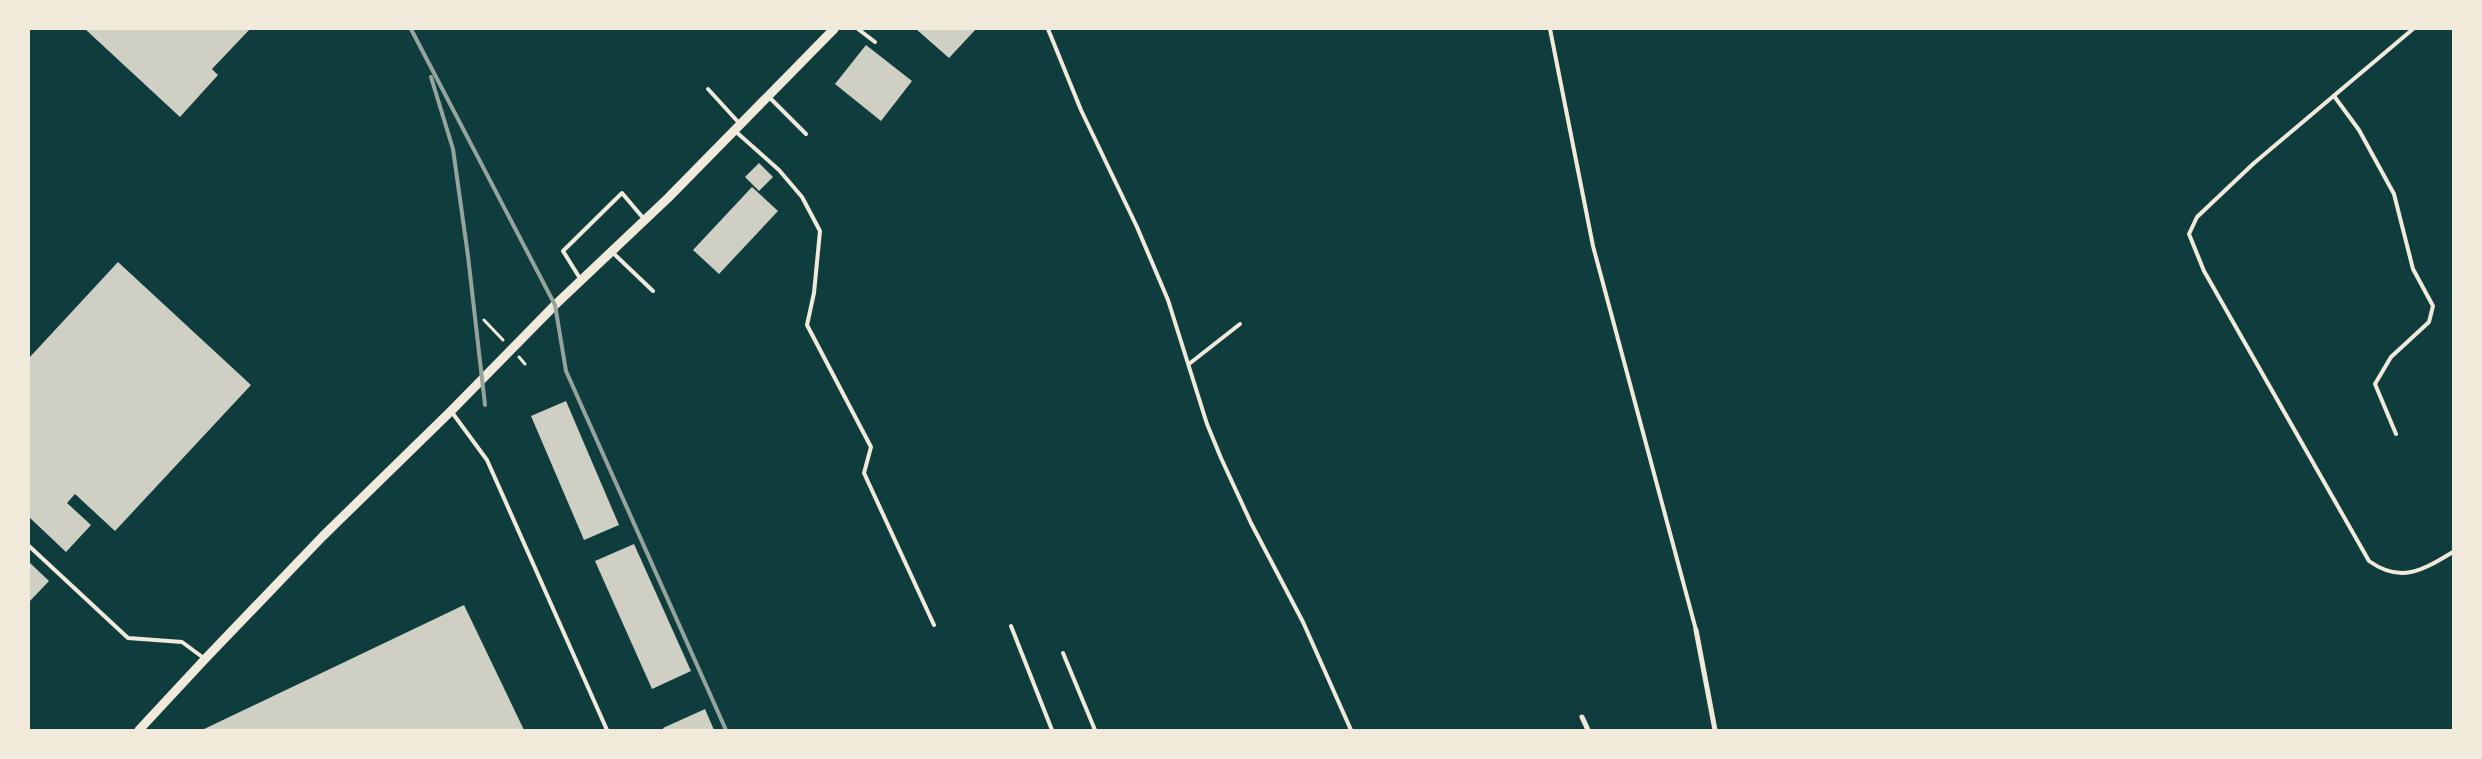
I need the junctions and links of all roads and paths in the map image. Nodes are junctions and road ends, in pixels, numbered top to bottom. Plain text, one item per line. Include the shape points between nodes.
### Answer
1 (834, 29) edge
2 (858, 29) edge
3 (1048, 29) edge
4 (1550, 29) edge
5 (2413, 29) edge
6 (875, 42) dead end
7 (708, 89) dead end
8 (768, 96) junction
9 (2334, 96) junction
10 (737, 128) junction
11 (806, 134) dead end
12 (644, 219) junction
13 (611, 251) junction
14 (581, 280) junction
15 (653, 291) dead end
16 (1240, 324) dead end
17 (1190, 364) junction
18 (451, 411) junction
19 (2396, 434) dead end
20 (29, 546) edge
21 (2453, 552) edge
22 (934, 625) dead end
23 (1011, 626) dead end
24 (1696, 630) joint
25 (1063, 653) dead end
26 (204, 658) junction
27 (1582, 717) dead end
28 (139, 730) edge
29 (606, 730) edge
30 (1052, 730) edge
31 (1095, 730) edge
32 (1351, 730) edge
33 (1588, 730) edge
34 (1715, 730) edge

1 - 8 street
2 - 6 lane
3 - 17 lane via 1081,110 1158,274
4 - 24 lane via 1592,246
5 - 9 lane
7 - 10 lane
8 - 10 street
8 - 11 lane
9 - 19 lane via 2359,130 2394,194 2413,270 2433,306 2429,322 2391,357 2375,384
9 - 21 lane via 2253,164 2197,217 2189,234 2204,271 2369,560 2382,570 2411,573 2429,567
10 - 12 street
10 - 22 lane via 802,197 820,231 808,325 871,447 864,474
12 - 13 street
12 - 14 lane via 622,193 563,251
13 - 14 street
13 - 15 lane
14 - 18 street
16 - 17 lane
17 - 32 lane via 1207,424 1221,458 1303,622
18 - 26 street
18 - 29 lane via 487,460
20 - 26 lane via 128,638 182,642
23 - 30 lane
24 - 34 street
25 - 31 lane
26 - 28 street
27 - 33 street

